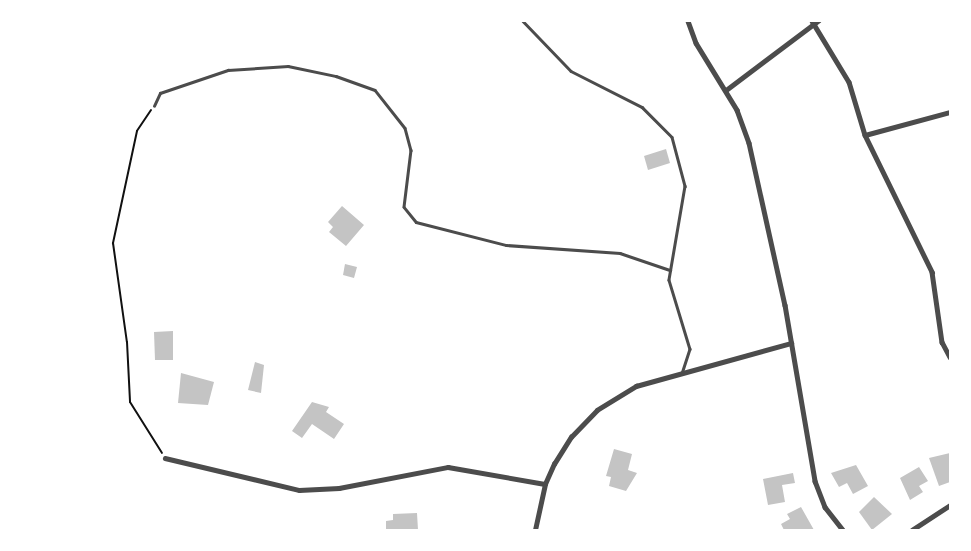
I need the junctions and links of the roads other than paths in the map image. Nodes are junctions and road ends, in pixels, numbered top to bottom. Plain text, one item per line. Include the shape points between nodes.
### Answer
1 (523, 21) edge
2 (688, 21) edge
3 (814, 22) edge
4 (726, 90) junction
5 (154, 106) road end
6 (950, 112) edge
7 (865, 135) junction
8 (670, 270) junction
9 (792, 343) junction
10 (950, 357) edge
11 (682, 373) junction
12 (165, 458) road end
13 (545, 484) junction
14 (950, 505) edge
15 (535, 530) edge
16 (842, 530) edge
17 (912, 530) edge

1 - 8 lane via 571,71 642,107 672,137 685,186
2 - 4 street
3 - 4 street
3 - 7 street via 850,82
4 - 9 street via 749,143
5 - 8 lane via 160,93 228,70 288,66 336,76 375,90 405,128 411,150 404,207 416,222 506,244 620,253
6 - 7 street
7 - 10 street via 932,272 942,342
8 - 11 lane via 690,349
9 - 11 street
9 - 16 street via 815,481 825,507
11 - 13 street via 636,386 598,410 563,448
12 - 13 street via 299,490 339,488 448,467
13 - 15 street
14 - 17 street

